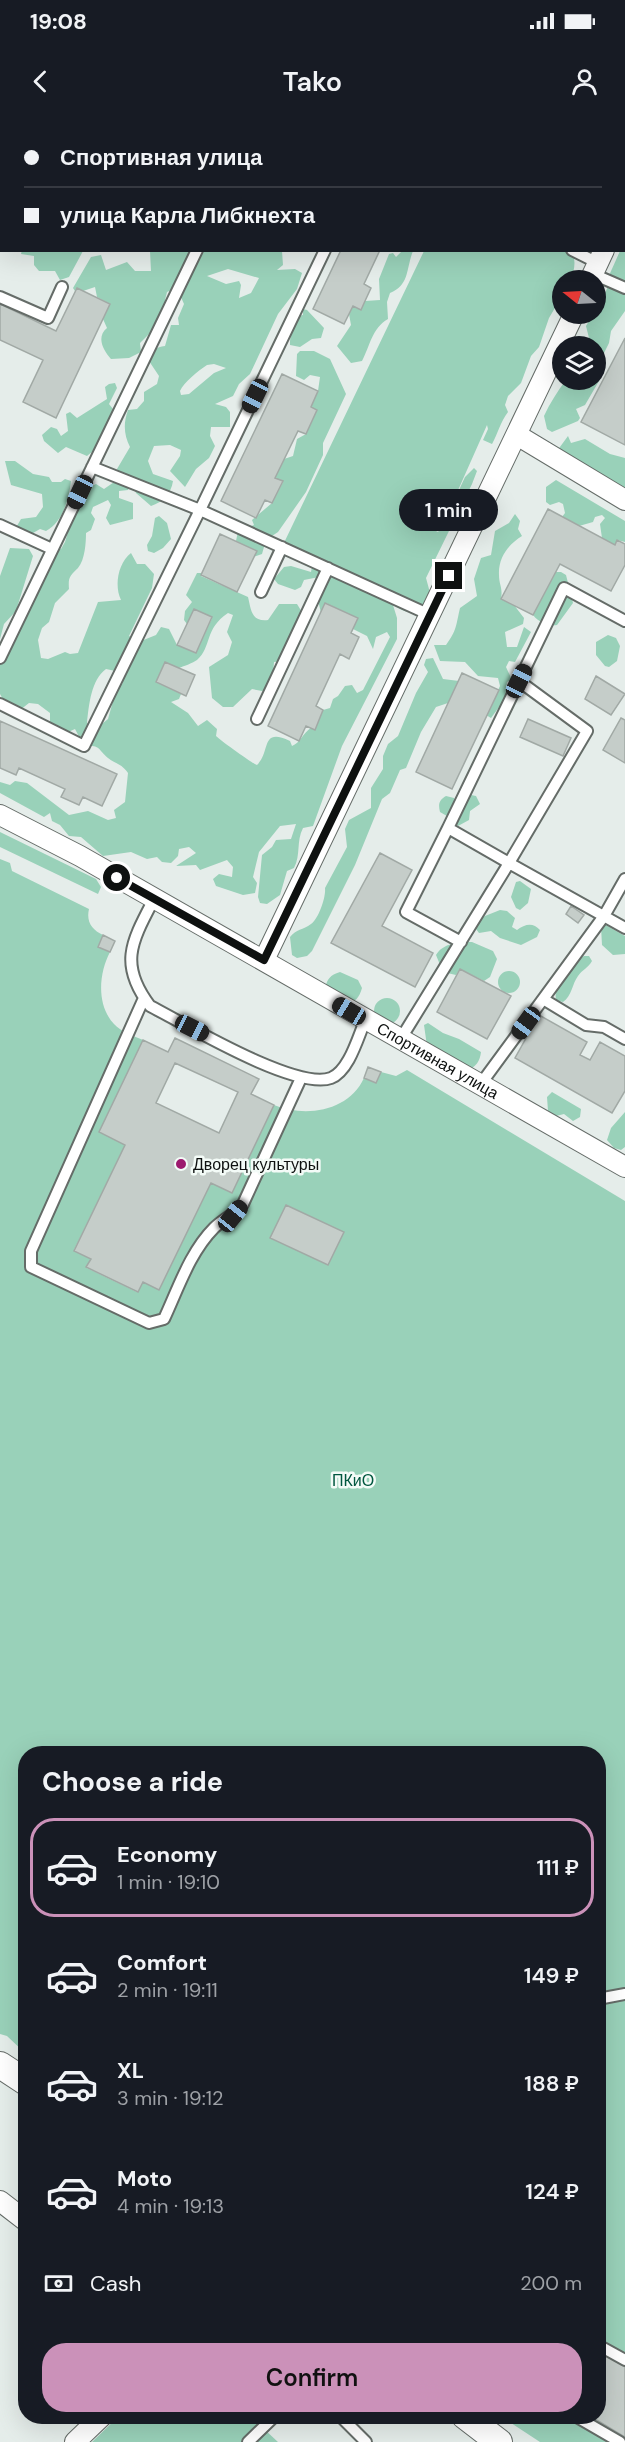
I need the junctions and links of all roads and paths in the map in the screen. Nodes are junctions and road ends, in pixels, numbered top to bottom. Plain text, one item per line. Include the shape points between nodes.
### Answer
1 (196, 252) edge
2 (324, 252) edge
3 (575, 252) edge
4 (596, 267) edge
5 (62, 287) dead end
6 (625, 288) edge
7 (0, 297) edge
8 (569, 324) edge
9 (517, 435) junction
10 (92, 466) junction
11 (625, 500) edge
12 (201, 510) junction
13 (0, 525) edge
14 (282, 547) junction
15 (52, 549) junction
16 (328, 568) junction
17 (261, 592) dead end
18 (430, 615) junction
19 (625, 621) edge
20 (0, 658) edge
21 (519, 681) junction
22 (0, 704) edge
23 (257, 719) dead end
24 (0, 815) edge
25 (448, 828) junction
26 (509, 863) junction
27 (625, 879) edge
28 (154, 899) junction
29 (604, 916) junction
30 (625, 928) edge
31 (461, 942) junction
32 (264, 960) junction
33 (144, 998) junction
34 (543, 999) junction
35 (365, 1020) junction
36 (625, 1039) edge
37 (400, 1040) junction
38 (301, 1078) junction
39 (480, 1085) junction
40 (624, 1166) edge
41 (625, 1994) edge
42 (606, 1998) edge
43 (0, 2065) edge
44 (18, 2077) edge
45 (0, 2201) edge
46 (18, 2215) edge
47 (606, 2349) edge
48 (625, 2360) edge
49 (94, 2424) edge
50 (267, 2424) edge
51 (348, 2424) edge
52 (475, 2424) edge
53 (589, 2424) edge
54 (495, 2441) edge
55 (75, 2442) edge
56 (248, 2442) edge
57 (366, 2442) edge
58 (620, 2442) edge

1 - 10 lane
2 - 12 lane
3 - 4 lane
4 - 6 lane
5 - 7 lane via 48,318
8 - 9 street
9 - 11 street
9 - 18 street
10 - 12 lane
10 - 15 lane
12 - 14 lane
12 - 22 lane via 84,746
13 - 15 lane
14 - 16 lane
14 - 17 lane
15 - 20 lane
16 - 18 lane
16 - 23 lane
18 - 32 street
19 - 21 lane via 564,588
21 - 25 lane
21 - 26 lane via 587,731
24 - 28 street, Спортивная улица
25 - 26 lane
25 - 31 lane via 406,912
26 - 29 lane
26 - 31 lane
27 - 29 lane
28 - 32 street, Спортивная улица
28 - 33 lane via 132,942 130,968
29 - 30 lane
29 - 34 lane
31 - 37 lane
32 - 35 street, Спортивная улица
33 - 38 lane via 150,1006 278,1071
33 - 38 lane via 31,1251 31,1267 149,1323 164,1319 198,1250 215,1227 243,1204
34 - 36 lane via 586,1025 604,1027
34 - 39 lane
35 - 37 street, Спортивная улица
35 - 38 lane via 342,1070 330,1078
37 - 39 street, Спортивная улица
39 - 40 street, Спортивная улица
41 - 42 lane
43 - 44 street
45 - 46 street
47 - 48 lane
49 - 55 street
50 - 56 lane
51 - 57 lane
52 - 54 street
53 - 58 lane

